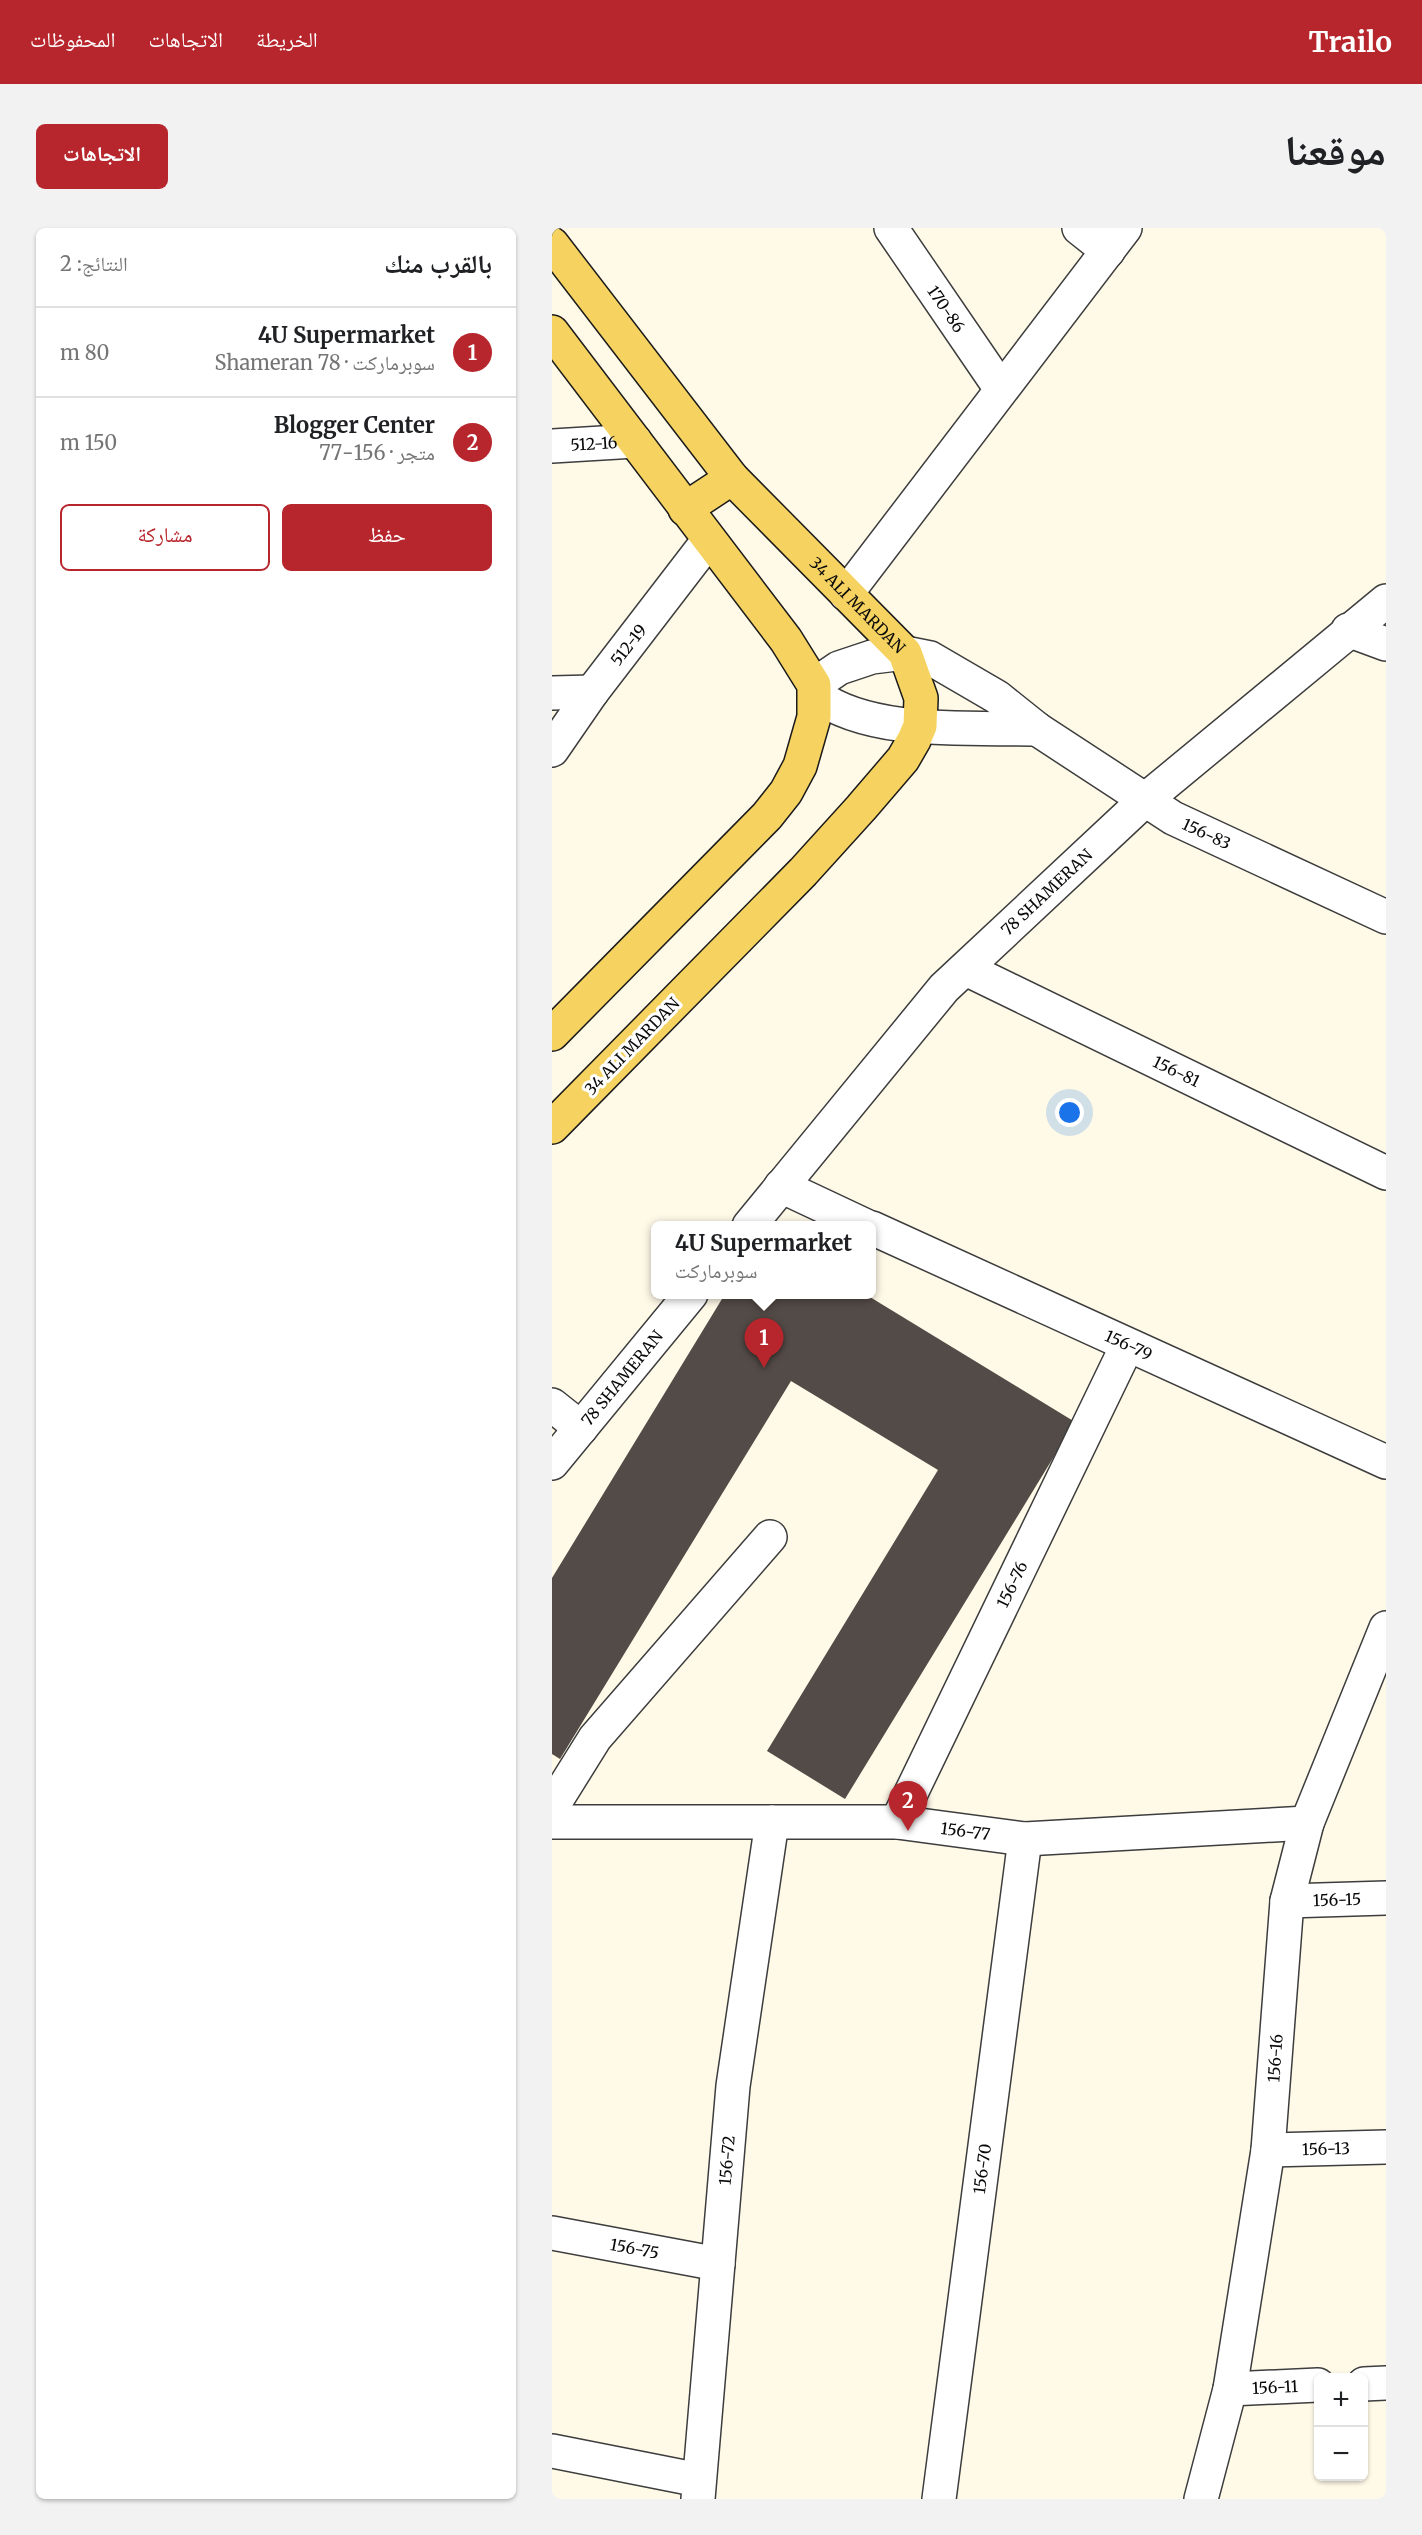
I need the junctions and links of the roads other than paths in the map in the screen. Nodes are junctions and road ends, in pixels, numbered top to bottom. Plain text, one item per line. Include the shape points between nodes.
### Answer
1 (891, 228) edge
2 (1079, 228) edge
3 (1116, 240) edge
4 (552, 244) edge
5 (552, 332) edge
6 (1001, 389) junction
7 (635, 441) junction
8 (552, 446) edge
9 (732, 478) junction
10 (685, 509) junction
11 (708, 541) junction
12 (846, 594) junction
13 (1386, 601) edge
14 (1348, 630) junction
15 (1386, 644) edge
16 (905, 652) junction
17 (815, 690) junction
18 (592, 692) junction
19 (552, 693) edge
20 (920, 726) junction
21 (1037, 729) junction
22 (552, 750) edge
23 (1145, 800) junction
24 (1386, 917) edge
25 (966, 969) junction
26 (552, 1034) edge
27 (552, 1127) edge
28 (1386, 1173) edge
29 (781, 1186) junction
30 (753, 1221) edge
31 (855, 1221) edge
32 (876, 1230) edge
33 (687, 1299) edge
34 (1127, 1346) junction
35 (552, 1406) edge
36 (581, 1428) junction
37 (1386, 1462) edge
38 (552, 1463) edge
39 (770, 1537) dead end
40 (1386, 1628) edge
41 (552, 1807) edge
42 (552, 1822) edge
43 (772, 1822) junction
44 (897, 1822) junction
45 (1307, 1823) junction
46 (1025, 1839) junction
47 (1386, 1898) edge
48 (1287, 1901) junction
49 (1386, 2147) edge
50 (1268, 2150) junction
51 (552, 2233) edge
52 (718, 2264) junction
53 (1386, 2383) edge
54 (1368, 2384) edge
55 (1314, 2385) edge
56 (1230, 2389) junction
57 (552, 2451) edge
58 (699, 2490) edge
59 (939, 2499) edge
60 (1201, 2499) edge

1 - 6 street, 170-86
2 - 3 street
3 - 6 street
4 - 9 main road, 34 ALI MARDAN
5 - 7 main road
6 - 12 street
7 - 8 street, 512-16
7 - 10 main road
9 - 10 main road
9 - 12 main road, 34 ALI MARDAN
10 - 11 main road
11 - 17 main road via 786,640
11 - 18 street, 512-19
12 - 16 main road, 34 ALI MARDAN
13 - 14 street, 78 SHAMERAN
14 - 15 street
14 - 23 street, 78 SHAMERAN
16 - 17 street, 156-83 via 839,668
16 - 20 main road, 34 ALI MARDAN via 921,698
16 - 21 street, 156-83 via 930,658 959,674 997,697
17 - 20 street via 844,710
17 - 26 main road via 807,747 786,792 767,816
18 - 19 street
18 - 22 street, 512-19
20 - 21 street
20 - 27 main road, 34 ALI MARDAN via 903,759 803,872
21 - 23 street, 156-83
23 - 24 street, 156-83 via 1173,818
23 - 25 street, 78 SHAMERAN
25 - 28 street, 156-81
25 - 29 street, 78 SHAMERAN via 944,988
29 - 30 street, 78 SHAMERAN
29 - 31 street
32 - 34 street, 156-79
33 - 36 street, 78 SHAMERAN
34 - 37 street, 156-79
34 - 44 street, 156-76
35 - 36 street
36 - 38 street, 78 SHAMERAN
39 - 41 street via 595,1738
40 - 45 street, 156-16
42 - 43 street, 156-77
43 - 44 street, 156-77
43 - 52 street, 156-72 via 733,2086
44 - 46 street, 156-77
45 - 46 street, 156-77
45 - 48 street, 156-16
46 - 59 street, 156-70
47 - 48 street, 156-15
48 - 50 street, 156-16
49 - 50 street, 156-13
50 - 56 street, 156-16
51 - 52 street, 156-75
52 - 58 street, 156-72
53 - 54 street
55 - 56 street, 156-11
56 - 60 street, 156-16
57 - 58 street

